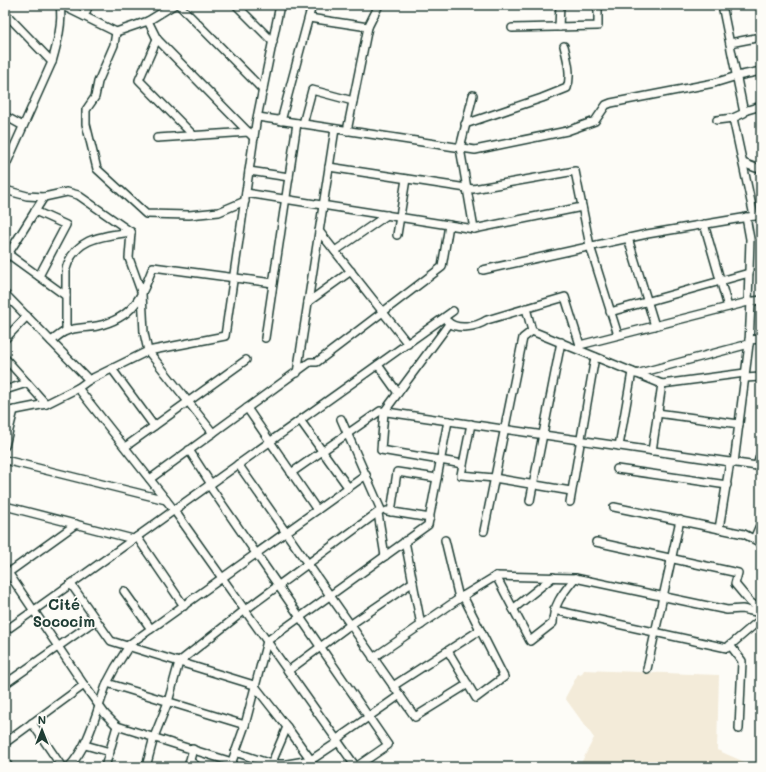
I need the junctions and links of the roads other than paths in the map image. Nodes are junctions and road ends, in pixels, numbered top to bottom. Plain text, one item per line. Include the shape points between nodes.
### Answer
1 (60, 5) edge
2 (89, 5) edge
3 (174, 5) edge
4 (179, 5) edge
5 (236, 5) edge
6 (280, 5) edge
7 (312, 5) edge
8 (379, 5) edge
9 (560, 5) edge
10 (598, 5) edge
11 (722, 5) edge
12 (5, 13) edge
13 (84, 16) junction
14 (309, 18) junction
15 (148, 22) junction
16 (368, 27) junction
17 (559, 27) junction
18 (512, 28) dead end
19 (116, 32) junction
20 (761, 37) edge
21 (157, 39) junction
22 (273, 42) junction
23 (730, 43) junction
24 (564, 46) dead end
25 (52, 62) junction
26 (761, 71) edge
27 (736, 76) junction
28 (263, 90) junction
29 (472, 95) dead end
30 (353, 101) junction
31 (761, 106) edge
32 (744, 111) junction
33 (5, 116) edge
34 (258, 118) junction
35 (733, 118) junction
36 (717, 120) dead end
37 (281, 121) junction
38 (300, 124) junction
39 (465, 124) junction
40 (23, 126) junction
41 (335, 129) junction
42 (347, 131) junction
43 (252, 135) junction
44 (194, 136) junction
45 (157, 138) dead end
46 (460, 148) junction
47 (743, 162) junction
48 (5, 167) edge
49 (329, 167) junction
50 (761, 167) edge
51 (250, 171) junction
52 (289, 177) junction
53 (406, 179) junction
54 (467, 188) junction
55 (5, 190) edge
56 (246, 193) junction
57 (44, 197) junction
58 (286, 199) junction
59 (245, 201) junction
60 (323, 205) junction
61 (582, 207) junction
62 (35, 211) junction
63 (387, 215) junction
64 (400, 217) junction
65 (754, 217) edge
66 (704, 224) junction
67 (450, 225) junction
68 (474, 229) junction
69 (319, 231) junction
70 (131, 232) junction
71 (398, 235) dead end
72 (628, 238) junction
73 (590, 246) junction
74 (335, 251) junction
75 (7, 256) edge
76 (483, 270) dead end
77 (351, 271) junction
78 (749, 274) junction
79 (39, 276) junction
80 (234, 277) junction
81 (721, 281) junction
82 (273, 283) junction
83 (5, 294) edge
84 (142, 294) junction
85 (66, 296) junction
86 (761, 300) edge
87 (750, 301) junction
88 (308, 302) junction
89 (648, 302) junction
90 (728, 307) junction
91 (526, 308) junction
92 (453, 311) dead end
93 (383, 312) junction
94 (610, 312) junction
95 (27, 316) junction
96 (444, 318) junction
97 (450, 324) junction
98 (655, 326) junction
99 (66, 331) junction
100 (532, 331) junction
101 (618, 336) junction
102 (265, 338) dead end
103 (5, 339) edge
104 (761, 339) edge
105 (51, 341) junction
106 (560, 342) junction
107 (749, 342) junction
108 (408, 344) junction
109 (579, 347) junction
110 (148, 351) junction
111 (595, 357) junction
112 (5, 358) edge
113 (246, 360) dead end
114 (378, 365) junction
115 (112, 369) junction
116 (297, 372) junction
117 (634, 373) junction
118 (745, 375) junction
119 (761, 376) edge
120 (89, 380) junction
121 (28, 383) junction
122 (662, 384) junction
123 (78, 388) junction
124 (5, 390) edge
125 (398, 393) junction
126 (188, 402) junction
127 (46, 404) junction
128 (247, 408) junction
129 (14, 410) junction
130 (5, 412) edge
131 (384, 412) junction
132 (658, 413) junction
133 (300, 420) junction
134 (342, 420) dead end
135 (448, 421) junction
136 (471, 424) junction
137 (739, 424) junction
138 (154, 426) junction
139 (504, 429) junction
140 (213, 433) junction
141 (348, 434) junction
142 (543, 435) junction
143 (580, 440) junction
144 (270, 442) junction
145 (5, 446) edge
146 (619, 446) junction
147 (125, 447) junction
148 (189, 450) junction
149 (322, 451) junction
150 (652, 451) junction
151 (761, 452) edge
152 (5, 460) edge
153 (441, 460) junction
154 (732, 462) junction
155 (238, 464) junction
156 (463, 464) junction
157 (760, 466) edge
158 (617, 469) dead end
159 (292, 473) junction
160 (366, 475) junction
161 (437, 478) junction
162 (494, 478) junction
163 (150, 479) junction
164 (210, 484) junction
165 (533, 484) junction
166 (727, 485) junction
167 (348, 487) junction
168 (572, 491) junction
169 (166, 500) junction
170 (530, 501) dead end
171 (570, 502) dead end
172 (5, 506) edge
173 (614, 507) dead end
174 (174, 510) junction
175 (317, 510) junction
176 (379, 512) junction
177 (391, 512) junction
178 (430, 518) junction
179 (680, 520) junction
180 (761, 523) edge
181 (76, 524) junction
182 (718, 529) junction
183 (484, 530) dead end
184 (286, 532) junction
185 (135, 538) junction
186 (445, 540) dead end
187 (405, 541) junction
188 (758, 541) edge
189 (596, 542) dead end
190 (256, 553) junction
191 (385, 556) junction
192 (671, 558) junction
193 (308, 564) junction
194 (7, 570) edge
195 (496, 576) junction
196 (553, 577) junction
197 (222, 578) junction
198 (575, 578) junction
199 (413, 582) junction
200 (71, 584) junction
201 (278, 586) junction
202 (124, 591) dead end
203 (330, 596) junction
204 (461, 597) junction
205 (663, 597) junction
206 (184, 606) junction
207 (513, 609) junction
208 (34, 610) junction
209 (245, 610) junction
210 (554, 610) junction
211 (761, 612) edge
212 (300, 617) junction
213 (761, 619) edge
214 (96, 620) junction
215 (350, 624) junction
216 (421, 625) junction
217 (151, 629) junction
218 (5, 630) edge
219 (480, 630) junction
220 (655, 632) junction
221 (267, 641) junction
222 (730, 645) junction
223 (128, 646) junction
224 (58, 647) junction
225 (321, 647) junction
226 (448, 651) junction
227 (373, 658) junction
228 (179, 662) junction
229 (647, 670) dead end
230 (288, 671) junction
231 (107, 683) junction
232 (5, 684) edge
233 (468, 684) junction
234 (84, 685) junction
235 (254, 685) junction
236 (393, 686) junction
237 (400, 695) junction
238 (168, 702) junction
239 (98, 705) junction
240 (369, 717) junction
241 (32, 723) junction
242 (245, 725) junction
243 (117, 726) junction
244 (287, 727) junction
245 (739, 729) dead end
246 (154, 737) junction
247 (338, 740) junction
248 (5, 743) edge
249 (85, 745) junction
250 (193, 749) junction
251 (110, 752) junction
252 (235, 752) junction
253 (5, 761) edge
254 (312, 763) edge
255 (189, 764) edge
256 (231, 764) edge
257 (270, 765) edge
258 (9, 767) edge
259 (62, 767) edge
260 (69, 767) edge
261 (106, 767) edge
262 (146, 767) edge
263 (198, 767) edge
264 (356, 767) edge

1 - 13 street
1 - 25 street via 57,44
2 - 13 street
3 - 15 street
4 - 28 street
5 - 22 street
6 - 22 street
7 - 14 street
8 - 16 street
9 - 17 street
10 - 17 street via 598,26
11 - 23 street
12 - 25 street
13 - 19 street
14 - 16 street
14 - 37 street
15 - 19 street
15 - 21 street
16 - 30 street
17 - 18 street
19 - 59 street via 114,46 98,82 95,97 86,110 86,124 97,169 146,214 189,215 219,212
20 - 23 street
21 - 43 street
21 - 44 street via 139,80
22 - 28 street
23 - 27 street
24 - 39 street via 569,82 567,88
25 - 40 street
26 - 27 street
27 - 32 street
27 - 46 street via 714,83 611,103 606,105 595,121 566,131 475,150
28 - 34 street
29 - 39 street
30 - 38 street via 312,90
30 - 42 street
31 - 32 street
32 - 35 street
33 - 40 street
34 - 37 street
34 - 43 street
35 - 36 street
35 - 47 street
37 - 38 street
38 - 41 street
38 - 52 street
39 - 46 street
40 - 48 street
41 - 42 street
41 - 49 street
42 - 46 street
43 - 44 street
43 - 51 street
44 - 45 street
46 - 54 street
47 - 50 street via 756,168
47 - 65 street
49 - 53 street
49 - 60 street
51 - 52 street
51 - 56 street
52 - 58 street
53 - 54 street
53 - 64 street
54 - 61 street via 575,171
54 - 68 street
55 - 57 street via 27,196
56 - 58 street
56 - 59 street
57 - 62 street
57 - 70 street via 67,192 78,195
58 - 60 street
58 - 82 street
59 - 80 street
60 - 63 street
60 - 69 street
61 - 68 street
61 - 73 street
62 - 75 street
62 - 79 street via 66,224
63 - 64 street
63 - 74 street
64 - 67 street
64 - 71 street
65 - 66 street
65 - 78 street via 750,239
66 - 72 street
66 - 81 street
67 - 68 street
67 - 93 street via 442,267
69 - 74 street
69 - 88 street
70 - 84 street via 129,258
70 - 85 street via 98,237 77,248 68,260
72 - 73 street
72 - 89 street
73 - 76 street
73 - 94 street
74 - 77 street
75 - 79 street
77 - 88 street
77 - 93 street
78 - 81 street
78 - 87 street
79 - 85 street
80 - 82 street
80 - 84 street via 153,267
80 - 110 street via 225,336
81 - 89 street
81 - 90 street
82 - 102 street
83 - 95 street
84 - 99 street via 114,321
84 - 110 street via 144,333
85 - 99 street
86 - 87 street
87 - 90 street
87 - 107 street
88 - 116 street
89 - 94 street
89 - 98 street
90 - 98 street
91 - 97 street via 476,326
91 - 100 street
91 - 109 street via 565,296
92 - 96 street
93 - 108 street
93 - 116 street via 317,362 310,362
94 - 101 street
95 - 103 street
95 - 105 street
96 - 97 street
96 - 108 street
97 - 125 street
98 - 101 street
99 - 105 street
100 - 106 street
100 - 139 street via 523,338
101 - 109 street
104 - 107 street
105 - 120 street
106 - 109 street
106 - 142 street
107 - 117 street
107 - 118 street
108 - 114 street
109 - 111 street
110 - 115 street
110 - 126 street
111 - 117 street
111 - 143 street
112 - 121 street
113 - 126 street
114 - 125 street
114 - 133 street
115 - 120 street
115 - 138 street
116 - 128 street
117 - 122 street
117 - 146 street
118 - 119 street
118 - 122 street
118 - 137 street
120 - 123 street
121 - 124 street
121 - 127 street
122 - 132 street
123 - 127 street
123 - 147 street
125 - 131 street
126 - 138 street
126 - 140 street
127 - 129 street
128 - 140 street
128 - 144 street
129 - 130 street
129 - 145 street
131 - 135 street
131 - 141 street via 380,411
131 - 153 street via 381,450
132 - 137 street
132 - 150 street
133 - 144 street
133 - 149 street
134 - 141 street
135 - 136 street
135 - 153 street
136 - 139 street
136 - 156 street
137 - 154 street
138 - 147 street
139 - 142 street
139 - 162 street
140 - 148 street
141 - 149 street
141 - 160 street
142 - 143 street
142 - 165 street
143 - 146 street
143 - 168 street
144 - 155 street
144 - 159 street
146 - 150 street
147 - 163 street
148 - 163 street
148 - 164 street
149 - 159 street
149 - 167 street
150 - 154 street
151 - 157 street
152 - 169 street
153 - 156 street
153 - 161 street
154 - 157 street
154 - 166 street
155 - 164 street
155 - 184 street
156 - 162 street via 461,475
158 - 166 street
159 - 175 street
160 - 167 street
160 - 176 street
161 - 177 street via 398,472
161 - 178 street
162 - 165 street
162 - 183 street
163 - 169 street
164 - 174 street
164 - 190 street
165 - 168 street
165 - 170 street
166 - 182 street
167 - 175 street
168 - 171 street
169 - 174 street
172 - 181 street
173 - 179 street
174 - 185 street
174 - 197 street
175 - 184 street
176 - 177 street
176 - 191 street
176 - 193 street
177 - 178 street
178 - 187 street via 428,525
179 - 182 street
179 - 192 street
180 - 188 street
181 - 185 street
181 - 194 street
182 - 188 street via 744,534
184 - 190 street
184 - 193 street
185 - 200 street
185 - 206 street
186 - 204 street
187 - 191 street
187 - 199 street
189 - 192 street
190 - 197 street
190 - 201 street
191 - 203 street
192 - 205 street
192 - 211 street via 738,573 735,584
193 - 201 street
193 - 203 street
194 - 208 street
195 - 196 street
195 - 204 street
195 - 207 street
196 - 198 street
196 - 207 street
197 - 206 street
197 - 209 street
198 - 205 street
198 - 210 street via 560,597
199 - 215 street
199 - 216 street
200 - 208 street
200 - 214 street
201 - 209 street
201 - 212 street
202 - 217 street
203 - 212 street
203 - 215 street
204 - 216 street
204 - 219 street
205 - 211 street via 727,610 742,608
205 - 220 street
206 - 217 street
207 - 210 street via 530,641 552,623
208 - 218 street
208 - 224 street
209 - 221 street
209 - 228 street
210 - 220 street
212 - 221 street
212 - 225 street
213 - 222 street
214 - 223 street via 111,641
214 - 224 street
215 - 225 street
215 - 227 street
216 - 227 street
217 - 223 street
219 - 226 street
219 - 233 street via 504,677 476,698
220 - 222 street via 726,648
220 - 229 street
221 - 230 street
221 - 235 street
222 - 245 street via 742,661
223 - 228 street
223 - 231 street
224 - 232 street
224 - 234 street
225 - 230 street
225 - 240 street
226 - 233 street
226 - 236 street
227 - 236 street
228 - 235 street
228 - 238 street
230 - 247 street
231 - 238 street
231 - 239 street
233 - 237 street via 415,717
234 - 239 street
234 - 241 street
235 - 242 street
235 - 244 street
236 - 237 street
237 - 240 street
238 - 242 street
238 - 246 street
239 - 243 street
239 - 249 street
240 - 247 street
240 - 264 street via 388,745
241 - 248 street
241 - 259 street
242 - 252 street
243 - 246 street
243 - 251 street
244 - 254 street
244 - 257 street
246 - 250 street
246 - 262 street
247 - 254 street
247 - 264 street
249 - 251 street
249 - 260 street
250 - 255 street
250 - 256 street
251 - 261 street
252 - 256 street
252 - 257 street
253 - 258 street
254 - 257 street
255 - 263 street

